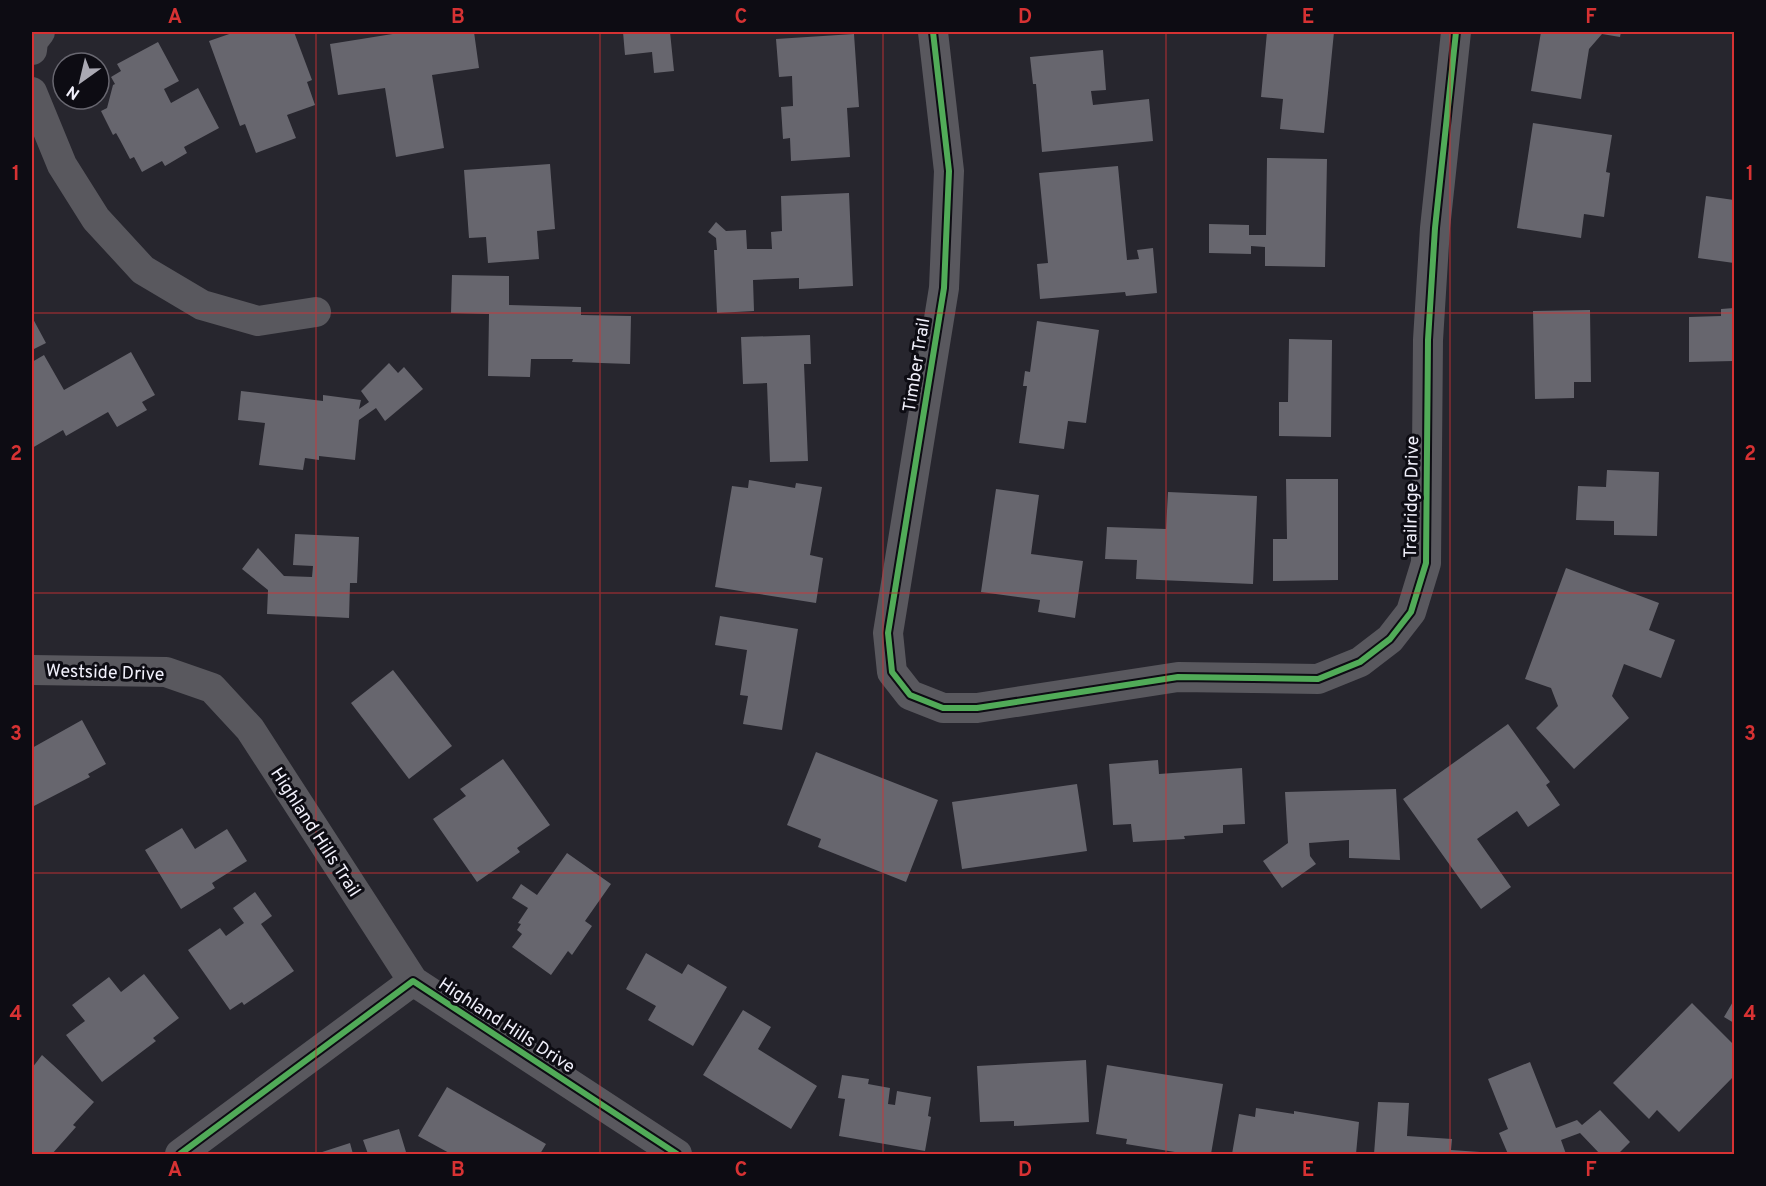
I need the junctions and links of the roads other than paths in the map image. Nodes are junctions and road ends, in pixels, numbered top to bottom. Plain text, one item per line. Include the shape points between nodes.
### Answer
1 (40, 32) edge
2 (933, 32) edge
3 (1456, 32) edge
4 (32, 50) edge
5 (32, 92) edge
6 (316, 312) dead end
7 (32, 670) edge
8 (212, 688) joint
9 (910, 695) joint
10 (413, 981) junction
11 (180, 1155) edge
12 (677, 1155) edge

1 - 4 street
2 - 9 street, Timber Trail via 949,171 944,288 888,633 892,672
3 - 9 street, Trailridge Drive via 1428,340 1426,562 1410,612 1390,639 1360,662 1318,679 1178,677 977,708 943,708
5 - 6 street via 62,165 96,219 143,270 202,305 258,321
7 - 8 street, Westside Drive via 166,672
8 - 10 street, Highland Hills Trail via 250,729
10 - 11 street, Highland Hills Drive
10 - 12 street, Highland Hills Drive

